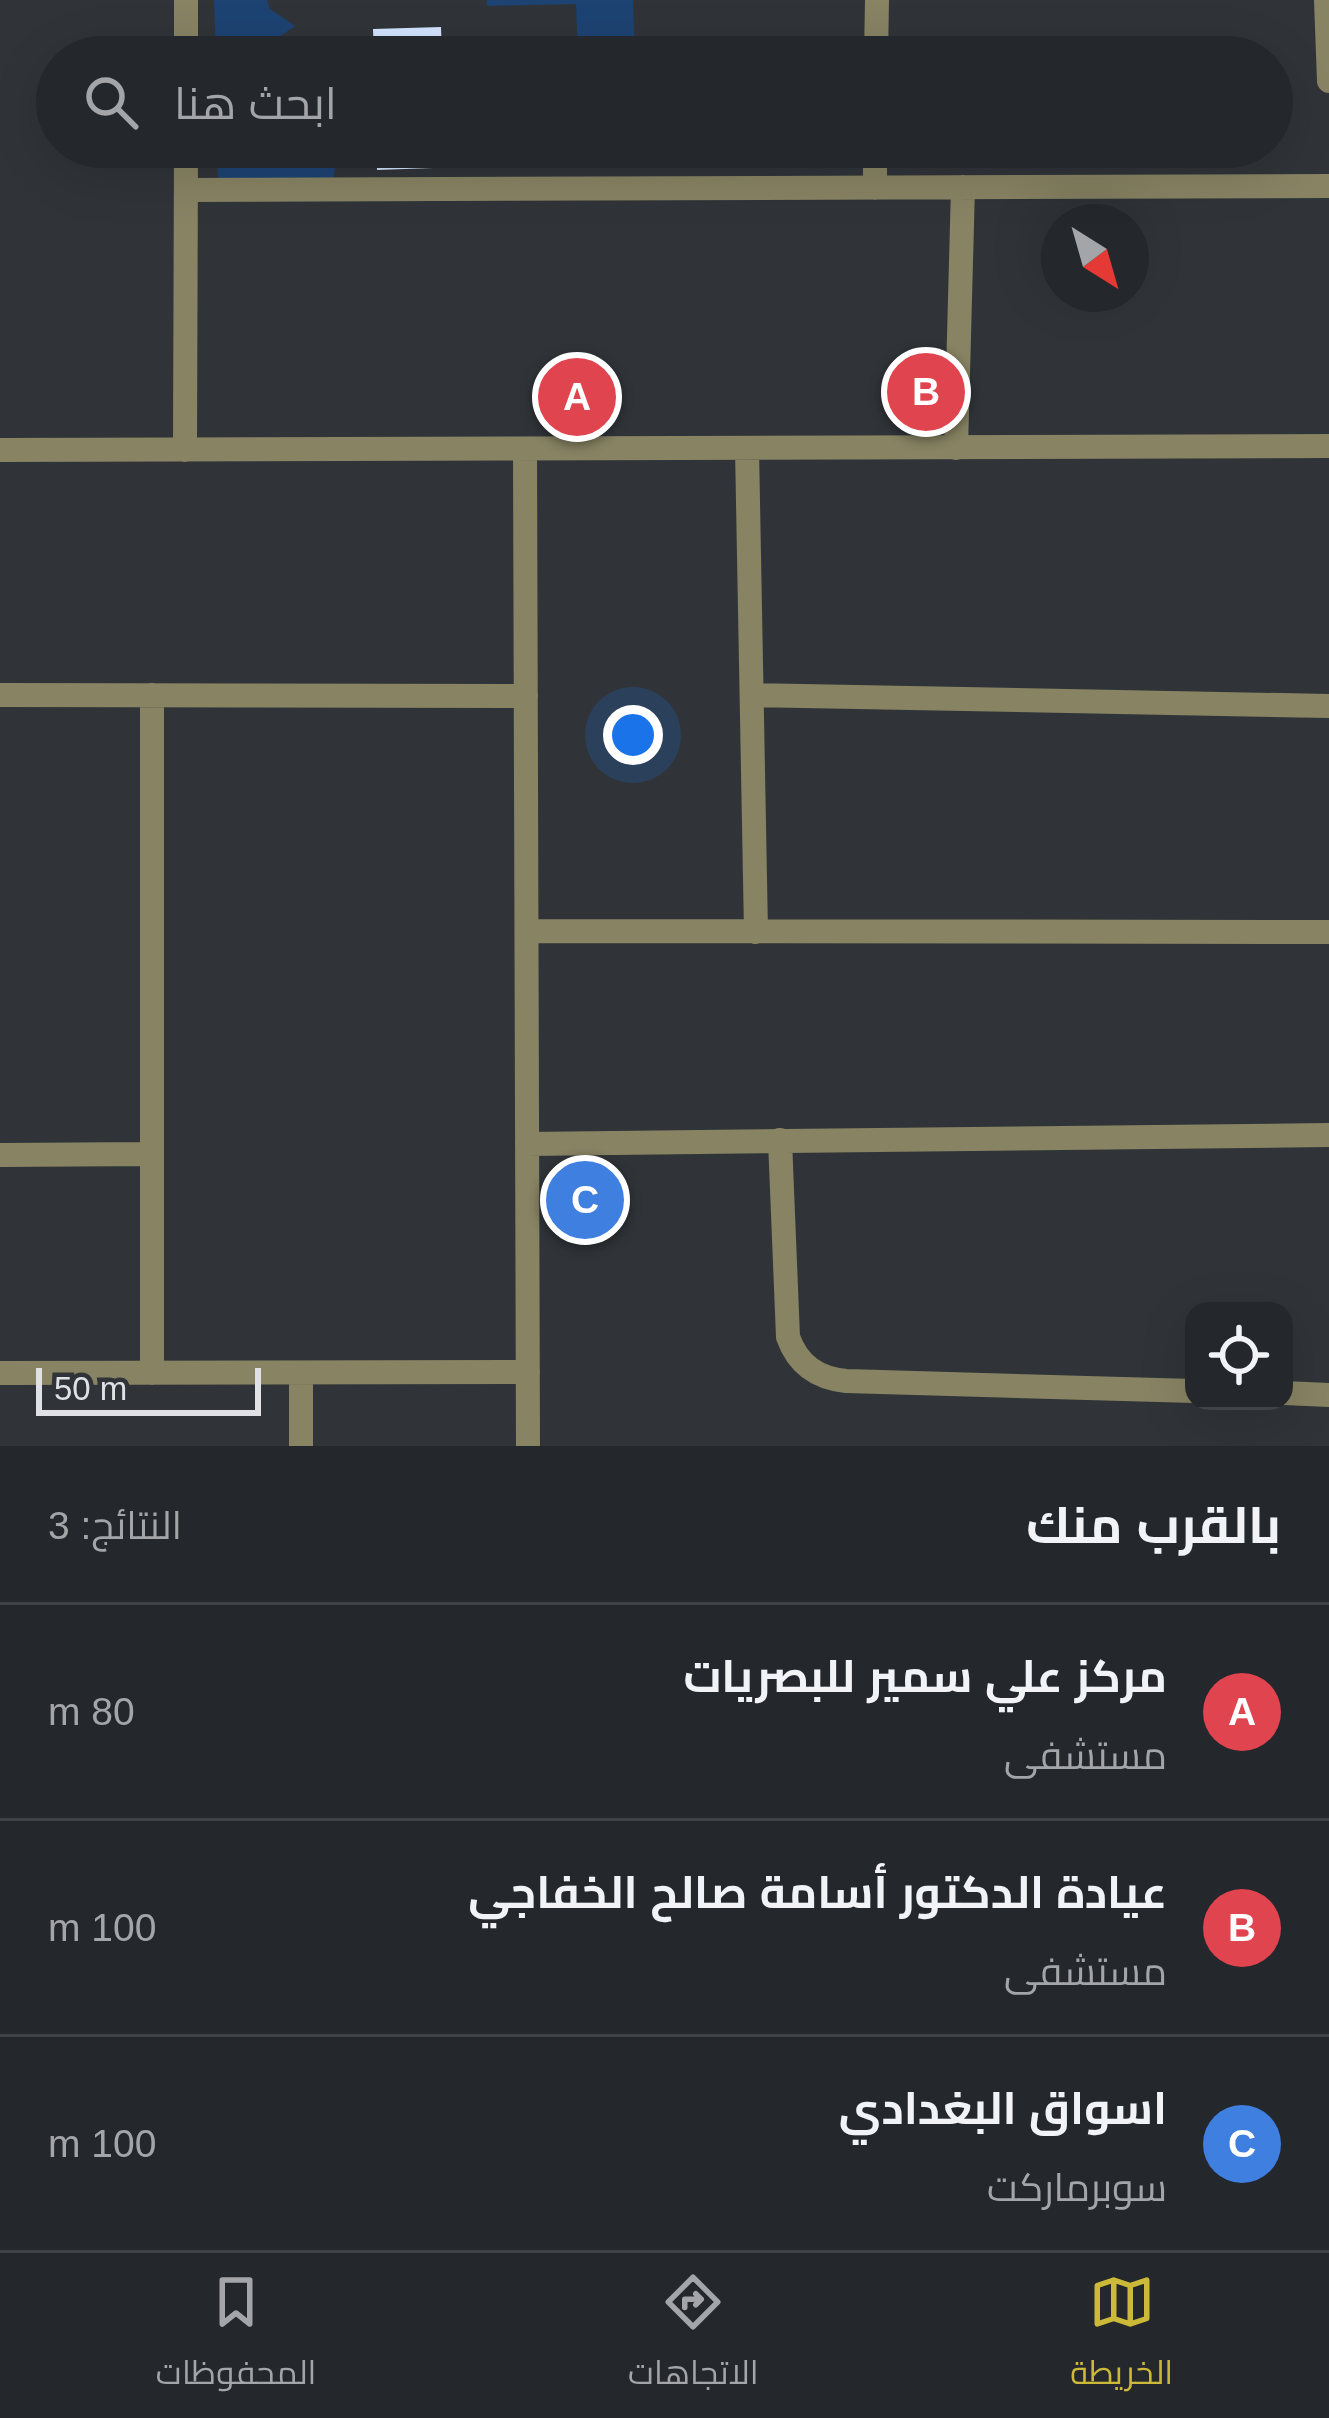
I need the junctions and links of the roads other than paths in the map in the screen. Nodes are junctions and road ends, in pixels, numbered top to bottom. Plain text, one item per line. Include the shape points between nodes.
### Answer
1 (186, 0) edge
2 (877, 0) edge
3 (1326, 0) edge
4 (186, 36) edge
5 (876, 36) edge
6 (1329, 81) edge
7 (186, 168) edge
8 (875, 168) edge
9 (963, 187) junction
10 (1329, 187) edge
11 (875, 188) junction
12 (186, 190) junction
13 (1329, 446) edge
14 (747, 448) junction
15 (956, 448) junction
16 (525, 449) junction
17 (185, 450) junction
18 (0, 451) edge
19 (752, 694) junction
20 (0, 695) edge
21 (152, 695) junction
22 (526, 696) junction
23 (1329, 706) edge
24 (526, 931) junction
25 (756, 932) junction
26 (1329, 932) edge
27 (1329, 1135) edge
28 (780, 1140) junction
29 (527, 1144) junction
30 (151, 1154) junction
31 (0, 1155) edge
32 (528, 1372) junction
33 (0, 1373) edge
34 (152, 1373) junction
35 (301, 1373) junction
36 (1185, 1391) edge
37 (1293, 1393) edge
38 (1329, 1395) edge
39 (301, 1446) edge
40 (528, 1446) edge

1 - 4 street
2 - 5 street
3 - 6 street
7 - 12 street
8 - 11 street
9 - 10 street
9 - 11 street
9 - 15 street
11 - 12 street
12 - 17 street
13 - 15 street
14 - 15 street
14 - 16 street
14 - 19 street
16 - 17 street
16 - 22 street
17 - 18 street
19 - 23 street
19 - 25 street
20 - 21 street
21 - 22 street
21 - 30 street
22 - 24 street
24 - 25 street
24 - 29 street
25 - 26 street
27 - 28 street
28 - 29 street
28 - 36 street via 788,1337 816,1374
29 - 32 street
30 - 31 street
30 - 34 street
32 - 35 street
32 - 40 street
33 - 34 street
34 - 35 street
35 - 39 street
37 - 38 street

